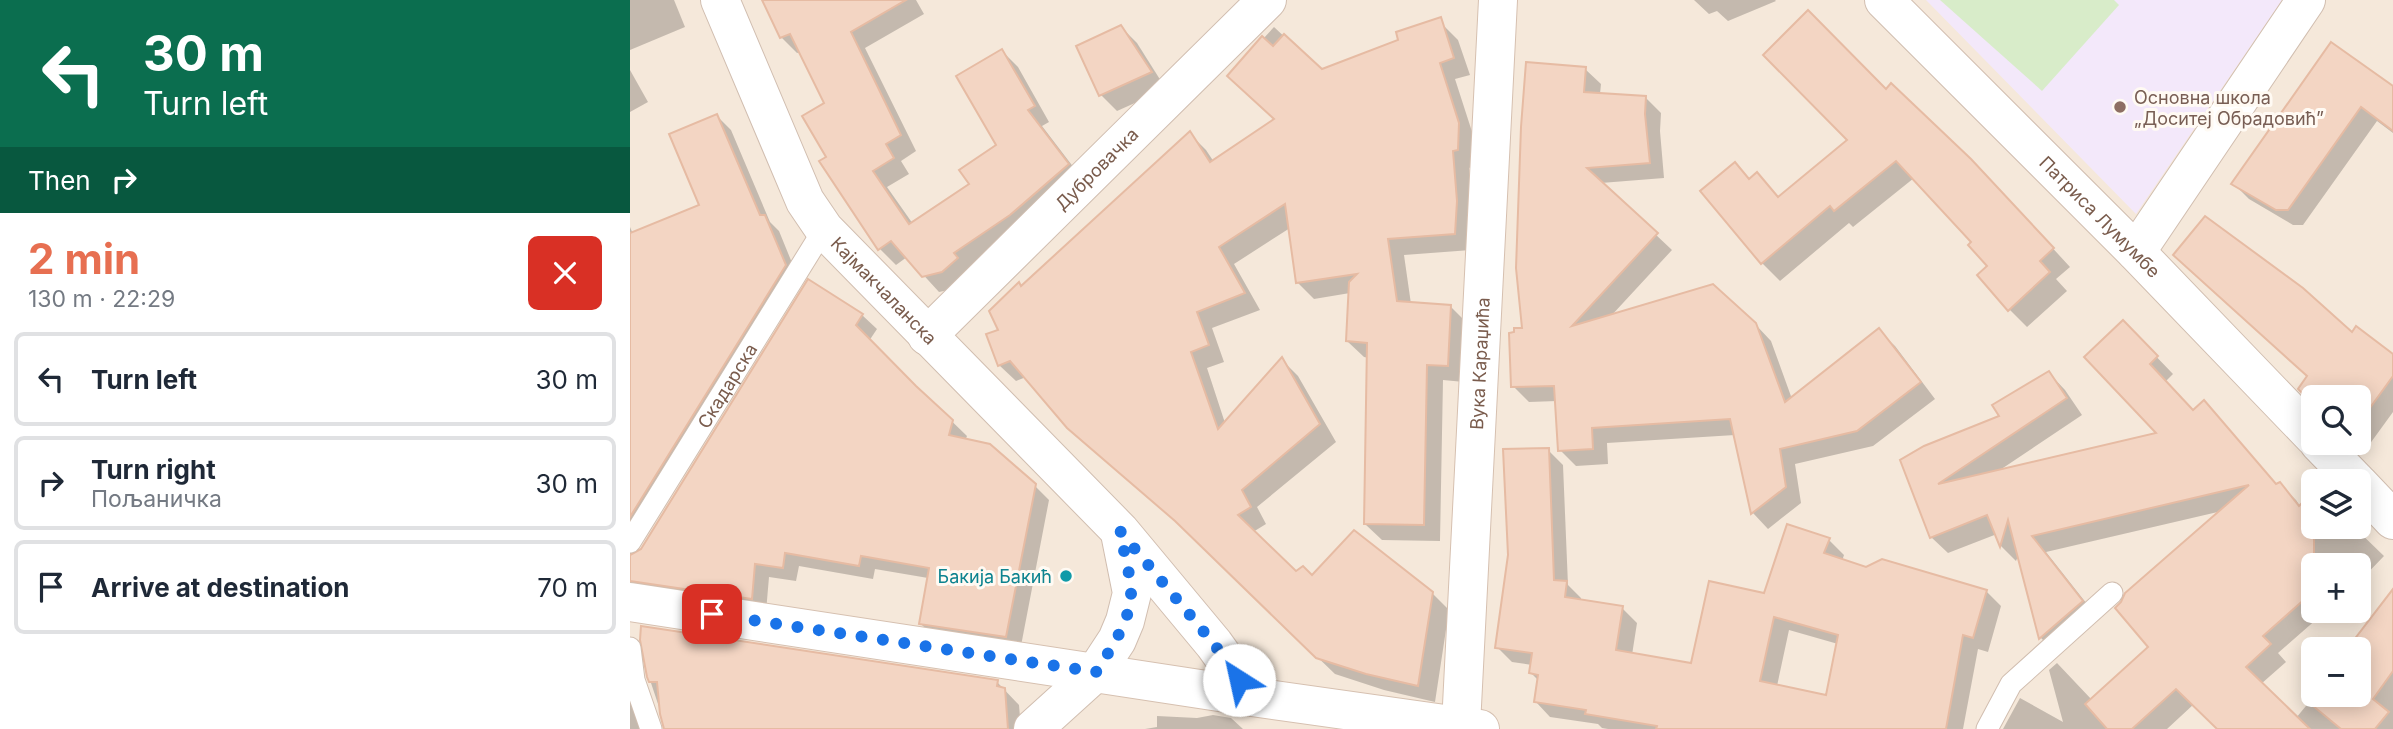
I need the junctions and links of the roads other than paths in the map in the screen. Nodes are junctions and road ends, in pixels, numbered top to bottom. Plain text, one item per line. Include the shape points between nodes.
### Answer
1 (720, 0) edge
2 (1267, 0) edge
3 (1498, 0) edge
4 (1884, 0) edge
5 (2305, 0) edge
6 (824, 229) junction
7 (2136, 252) junction
8 (927, 336) junction
9 (2301, 423) edge
10 (2331, 455) edge
11 (2344, 469) edge
12 (2371, 497) edge
13 (2393, 520) edge
14 (1120, 531) junction
15 (630, 542) edge
16 (2112, 593) dead end
17 (630, 602) edge
18 (630, 648) edge
19 (1096, 672) junction
20 (1252, 697) junction
21 (1467, 728) edge
22 (651, 729) edge
23 (1033, 729) edge
24 (1987, 729) edge

1 - 6 street, Кајмакчаланска via 805,201
2 - 8 street, Дубровачка
3 - 21 street, Вука Караџића
4 - 7 street, Патриса Лумумбе
5 - 7 street
6 - 8 street, Кајмакчаланска
6 - 15 lane, Скадарска
7 - 9 street, Патриса Лумумбе
8 - 14 street, Кајмакчаланска
10 - 11 street
12 - 13 street
14 - 19 street via 1132,593 1117,639
14 - 20 street, Кајмакчаланска
16 - 24 lane via 2011,684
17 - 19 street
18 - 22 lane via 634,680
19 - 20 street
19 - 23 street
20 - 21 street

